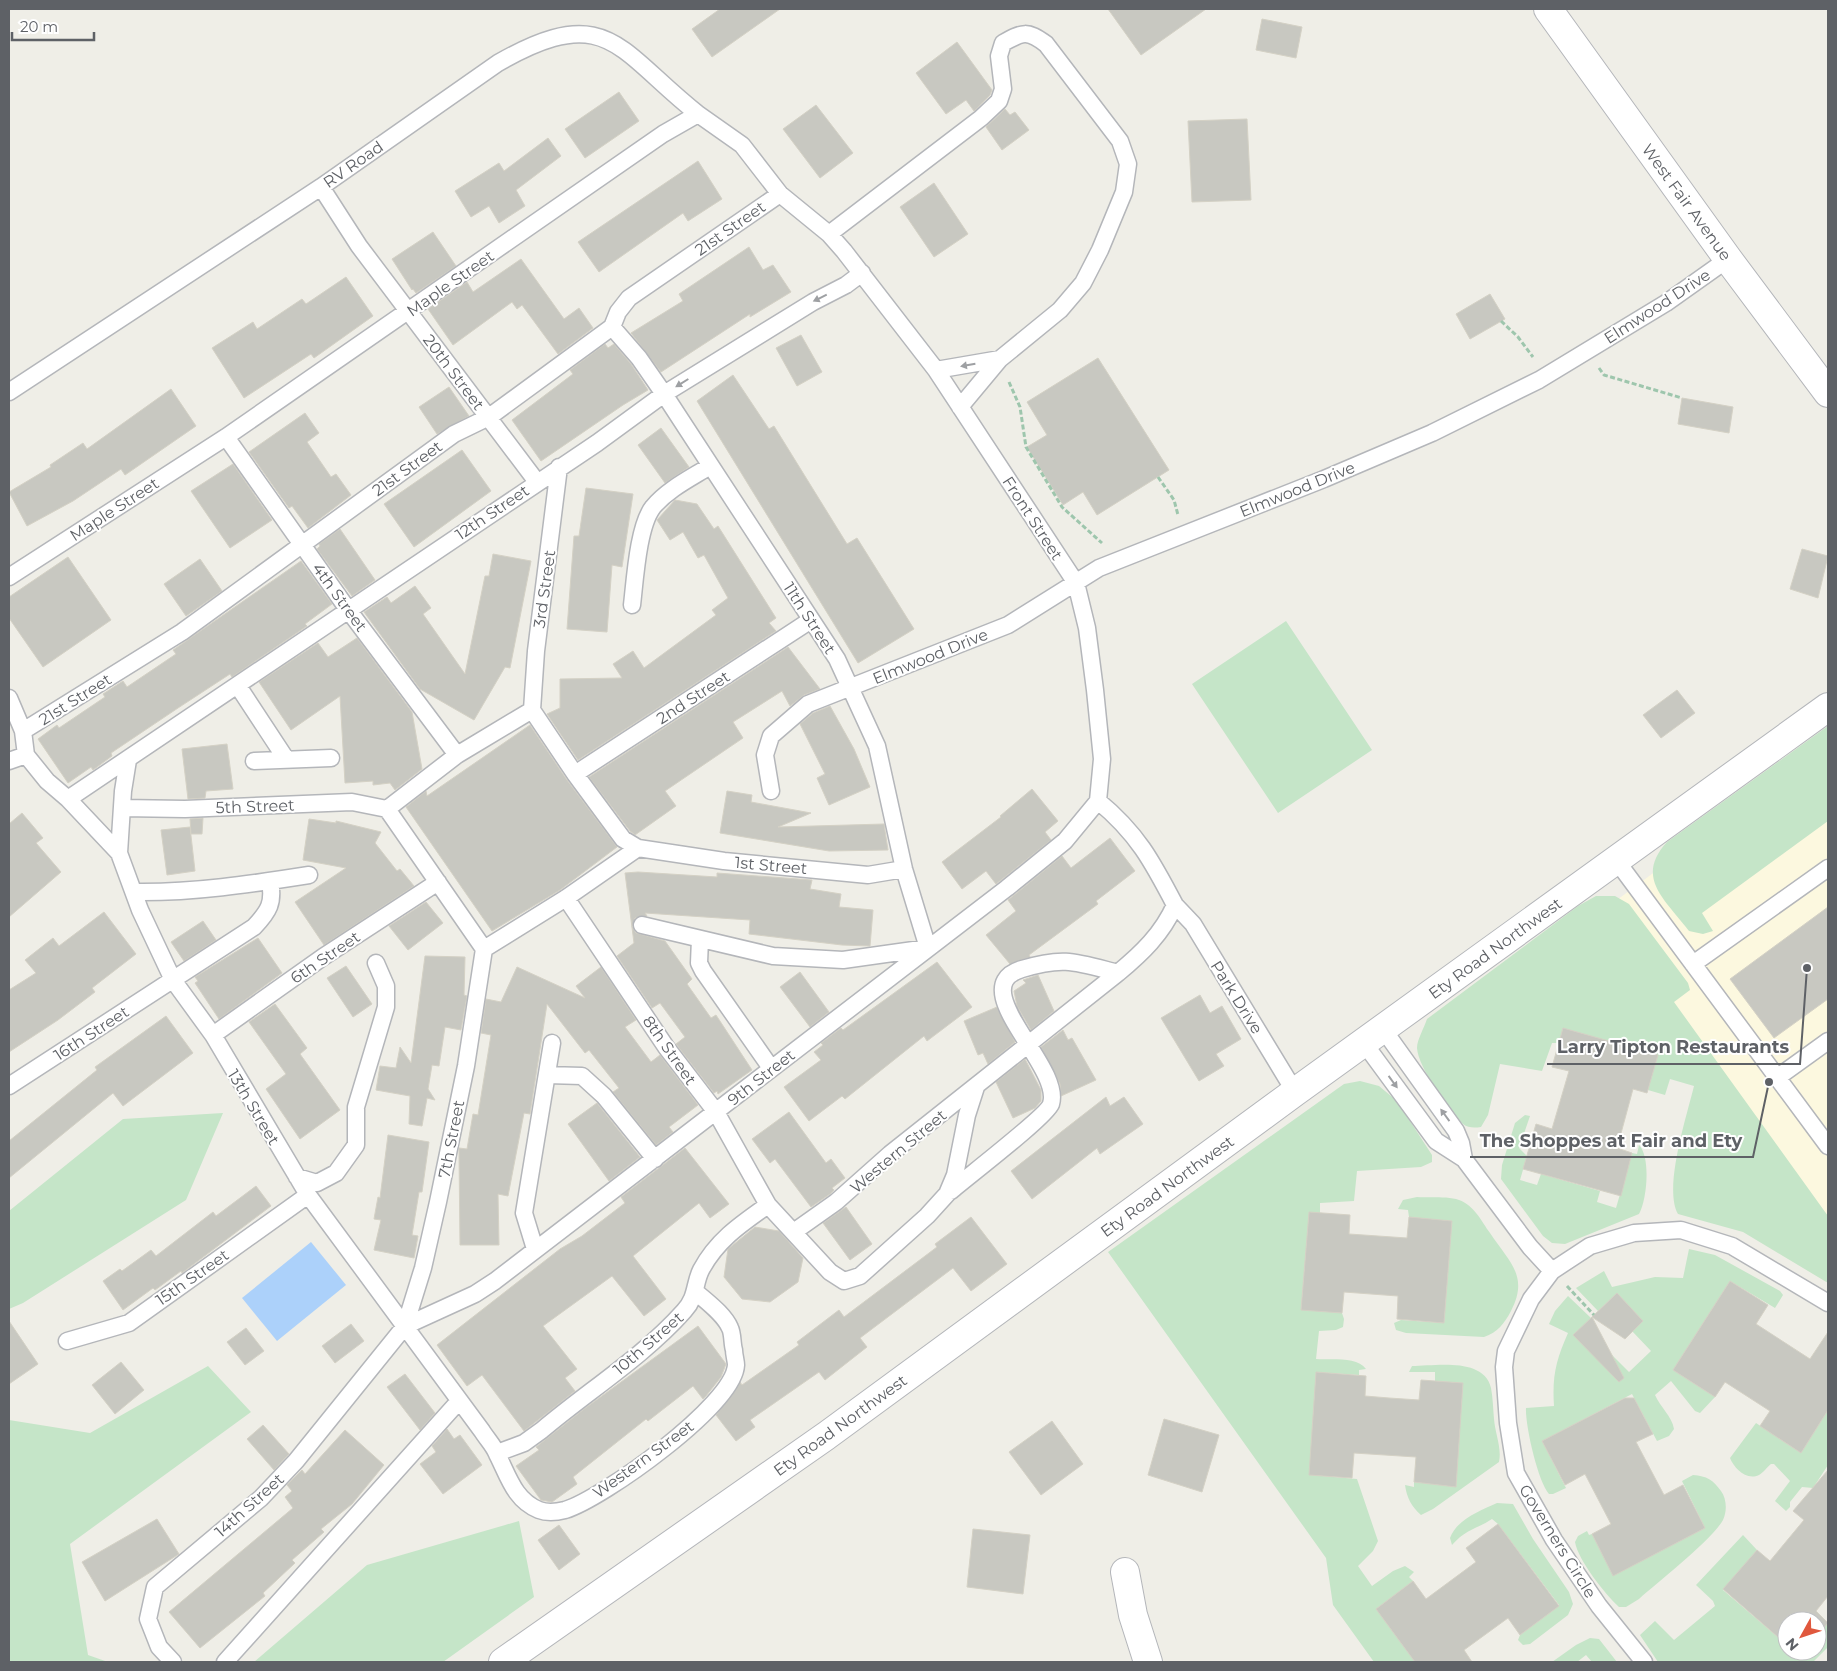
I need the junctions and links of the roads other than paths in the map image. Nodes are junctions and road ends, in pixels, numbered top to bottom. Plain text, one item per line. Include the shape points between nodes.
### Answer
1 (1548, 9) edge
2 (698, 114) junction
3 (321, 187) junction
4 (780, 194) junction
5 (829, 234) junction
6 (1728, 258) junction
7 (862, 273) junction
8 (408, 312) junction
9 (612, 327) junction
10 (1000, 359) junction
11 (936, 370) junction
12 (9, 392) edge
13 (1828, 393) edge
14 (664, 394) junction
15 (960, 407) junction
16 (489, 417) junction
17 (226, 437) junction
18 (710, 466) junction
19 (559, 467) junction
20 (537, 482) junction
21 (302, 545) junction
22 (9, 577) edge
23 (1076, 583) junction
24 (632, 605) dead end
25 (349, 611) junction
26 (811, 620) junction
27 (238, 686) junction
28 (850, 689) junction
29 (9, 698) edge
30 (1828, 707) edge
31 (532, 710) junction
32 (23, 731) junction
33 (26, 755) junction
34 (457, 755) junction
35 (331, 758) dead end
36 (286, 759) junction
37 (128, 760) junction
38 (254, 760) dead end
39 (9, 761) edge
40 (575, 774) junction
41 (770, 791) dead end
42 (68, 799) junction
43 (1098, 800) junction
44 (122, 808) junction
45 (387, 809) junction
46 (638, 848) junction
47 (119, 853) junction
48 (1616, 860) junction
49 (1828, 868) edge
50 (904, 869) junction
51 (309, 875) dead end
52 (270, 881) junction
53 (438, 882) junction
54 (134, 892) junction
55 (566, 898) junction
56 (1175, 905) junction
57 (642, 925) dead end
58 (700, 939) junction
59 (928, 948) junction
60 (484, 949) junction
61 (376, 963) dead end
62 (1693, 964) junction
63 (1118, 973) junction
64 (173, 980) junction
65 (213, 1035) junction
66 (1374, 1036) junction
67 (1828, 1041) edge
68 (552, 1043) dead end
69 (1029, 1044) junction
70 (771, 1068) junction
71 (547, 1075) junction
72 (1778, 1077) junction
73 (9, 1086) edge
74 (976, 1088) junction
75 (1295, 1092) junction
76 (716, 1112) junction
77 (1828, 1146) edge
78 (655, 1159) junction
79 (1464, 1159) junction
80 (297, 1176) junction
81 (947, 1194) junction
82 (308, 1195) junction
83 (768, 1205) junction
84 (795, 1231) junction
85 (535, 1249) junction
86 (1552, 1271) junction
87 (696, 1292) junction
88 (1828, 1303) edge
89 (405, 1326) junction
90 (67, 1341) dead end
91 (459, 1401) junction
92 (497, 1453) junction
93 (1125, 1572) dead end
94 (173, 1662) edge
95 (225, 1662) edge
96 (503, 1662) edge
97 (1148, 1662) edge
98 (1644, 1662) edge

1 - 6 street, West Fair Avenue
2 - 3 lane, RV Road via 619,44 594,34 570,32 526,46 498,63
2 - 4 lane via 742,145
2 - 8 lane, Maple Street via 663,134
3 - 8 lane, 20th Street via 359,246
3 - 12 lane, RV Road
4 - 5 lane
4 - 9 lane, 21st Street via 629,298
5 - 7 lane
5 - 10 lane via 999,101 1003,89 998,56 1003,43 1020,33 1032,34 1046,44 1120,141 1128,164 1124,192 1083,282 1060,310
6 - 13 street, West Fair Avenue
6 - 23 lane, Elmwood Drive via 1666,303 1539,380 1423,437 1099,568
7 - 11 lane, Front Street
7 -> 14 lane, 12th Street
8 - 16 lane, 20th Street
8 - 17 lane, Maple Street
9 - 14 lane, 11th Street
9 - 16 lane, 21st Street
10 -> 11 lane
10 - 15 lane
11 - 15 lane, Front Street
14 - 18 lane, 11th Street
14 - 19 lane, 12th Street
15 - 23 lane, Front Street
16 - 20 lane, 20th Street
16 - 21 lane, 21st Street via 454,434
17 - 21 lane, 4th Street
17 - 22 lane, Maple Street
18 - 24 lane via 664,496 652,508 642,537
18 - 26 lane, 11th Street
19 - 20 lane, 12th Street
19 - 31 lane, 3rd Street via 536,651
20 - 25 lane, 12th Street
21 - 25 lane, 4th Street
21 - 32 lane, 21st Street via 182,632
23 - 28 lane, Elmwood Drive via 1008,625
23 - 43 lane, Front Street via 1087,628 1102,759
25 - 27 lane, 12th Street
25 - 34 lane, 4th Street
26 - 28 lane, 11th Street via 837,659
26 - 40 lane, 2nd Street
27 - 36 lane
27 - 37 lane, 12th Street
28 - 41 lane, Elmwood Drive via 808,704 771,736 765,755
28 - 50 lane, 11th Street via 877,746
29 - 32 lane
30 - 48 street, Ety Road Northwest
31 - 34 lane
31 - 40 lane
32 - 33 lane
33 - 39 lane
33 - 42 lane, 13th Street via 47,781
34 - 45 lane
35 - 36 lane
36 - 38 lane
37 - 42 lane, 12th Street
37 - 44 lane
40 - 46 lane via 623,839
42 - 47 lane, 13th Street
43 - 56 lane via 1124,822 1150,857
43 - 59 lane, 9th Street via 1066,840
44 - 45 lane, 5th Street via 185,809 352,802
44 - 47 lane
45 - 53 lane
46 - 50 lane, 1st Street via 724,861 868,875
46 - 55 lane
47 - 54 lane, 13th Street
48 - 62 lane
48 - 66 street, Ety Road Northwest
49 - 62 lane
50 - 59 lane, 11th Street
51 - 52 lane
52 - 54 lane
52 - 64 lane, 16th Street via 272,897 266,914 254,927
53 - 60 lane
53 - 65 lane, 6th Street via 323,957
54 - 64 lane, 13th Street
55 - 60 lane
55 - 76 lane, 8th Street via 666,1047
56 - 63 lane, Western Street via 1159,935
56 - 75 lane, Park Drive via 1193,924
57 - 58 lane
58 - 59 lane via 773,956 843,960
58 - 70 lane via 702,971
59 - 70 lane, 9th Street
60 - 89 lane, 7th Street via 466,1066 438,1202 424,1268
61 - 80 lane via 386,986 386,1007 356,1106 356,1146 336,1173 317,1184
62 - 72 lane
63 - 69 lane, Western Street
63 - 69 lane, Western Street via 1074,961 1048,961 1004,979 1001,990 1008,1011
64 - 65 lane, 13th Street
64 - 73 lane, 16th Street
65 - 80 lane, 13th Street
66 - 75 street, Ety Road Northwest
79 -> 66 lane via 1456,1130
66 -> 79 lane via 1436,1141
67 - 72 lane
68 - 71 lane
69 - 74 lane, Western Street
69 - 81 lane, Western Street via 1052,1087 1050,1107
70 - 76 lane, 9th Street
71 - 78 lane via 582,1076 604,1096
71 - 85 lane via 524,1213
72 - 77 lane
74 - 81 lane, Western Street via 955,1175
74 - 84 lane, Western Street via 890,1154 836,1202
75 - 96 street, Ety Road Northwest via 826,1436
76 - 78 lane, 9th Street
76 - 83 lane, 8th Street
78 - 85 lane, 9th Street
79 - 86 lane
80 - 82 lane, 13th Street
81 - 84 lane, Western Street via 927,1216 860,1276 850,1281 840,1280 830,1272
82 - 89 lane, 13th Street
82 - 90 lane, 15th Street via 129,1323
83 - 84 lane, Western Street
83 - 87 lane, 10th Street via 729,1232 711,1252 700,1272
85 - 89 lane, 9th Street via 475,1294
86 - 88 lane, Governers Circle via 1590,1246 1634,1233 1681,1230 1732,1246
86 - 98 lane, Governers Circle via 1531,1299 1506,1351 1508,1423 1516,1473 1554,1540
87 - 92 lane, 10th Street via 686,1310 665,1331 593,1390 524,1443
87 - 92 lane, Western Street via 730,1327 736,1366 728,1386 676,1440 589,1498 567,1509 551,1512 538,1510 524,1500 511,1485
89 - 91 lane, 13th Street
89 - 94 lane, 14th Street via 296,1461 261,1498 156,1587 148,1619 159,1647
91 - 92 lane, 13th Street
91 - 95 lane
93 - 97 street via 1133,1615

